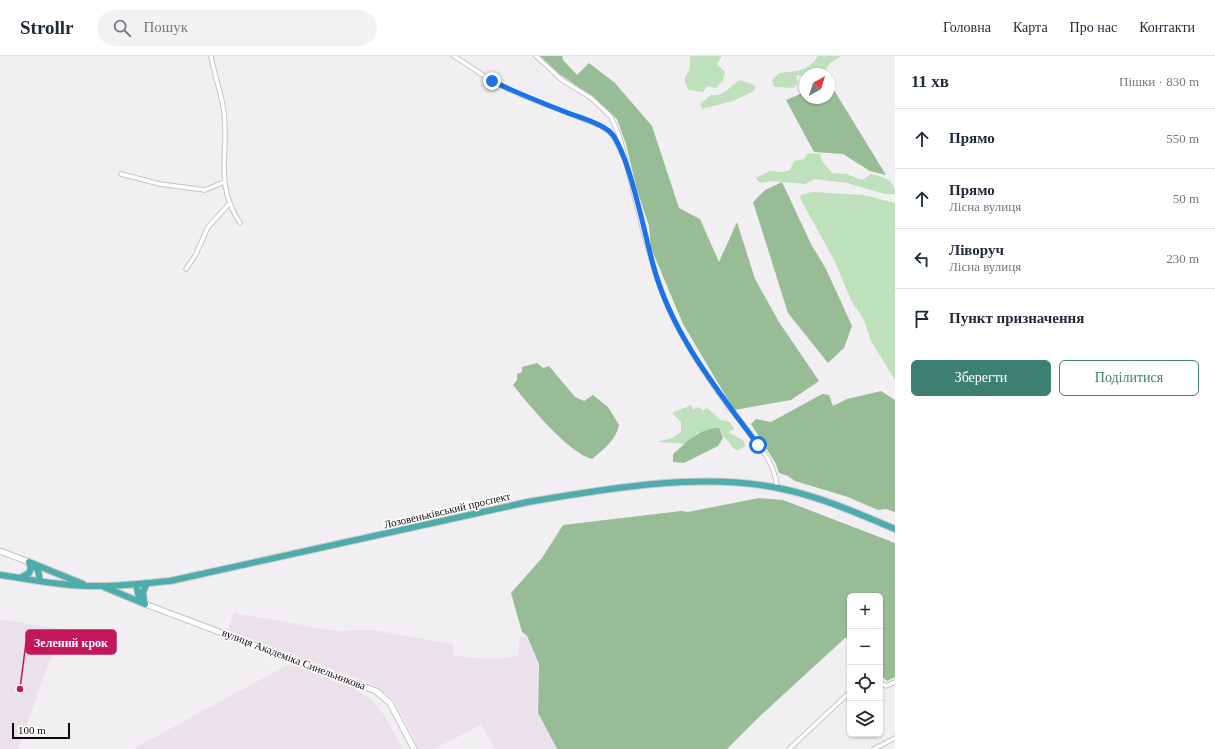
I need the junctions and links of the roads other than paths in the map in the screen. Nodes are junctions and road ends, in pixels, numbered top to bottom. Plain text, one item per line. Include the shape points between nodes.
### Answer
1 (211, 56) edge
2 (454, 56) edge
3 (538, 58) edge
4 (625, 159) junction
5 (121, 174) dead end
6 (224, 182) junction
7 (229, 204) junction
8 (240, 223) dead end
9 (186, 269) dead end
10 (777, 488) junction
11 (895, 529) edge
12 (0, 551) edge
13 (29, 562) junction
14 (0, 575) edge
15 (20, 578) junction
16 (40, 582) junction
17 (136, 584) junction
18 (147, 584) junction
19 (87, 586) junction
20 (102, 586) junction
21 (145, 604) junction
22 (895, 682) edge
23 (883, 684) edge
24 (847, 695) edge
25 (895, 738) edge
26 (414, 749) edge
27 (788, 749) edge
28 (874, 749) edge

1 - 6 street via 224,112
2 - 4 street via 492,81 521,95 601,126 613,135
3 - 4 street via 562,80 591,98 611,118 620,135
4 - 10 street via 654,270 669,308 712,383 758,445 773,470 777,477
5 - 6 street via 160,184 205,190
6 - 7 street
7 - 8 street
7 - 9 street via 208,227
10 - 11 highway, Лозовеньківський проспект via 821,500
10 - 18 highway, Лозовеньківський проспект via 751,484 698,482 585,492
12 - 13 street
13 - 15 highway via 29,573
13 - 16 highway via 38,570
13 - 19 highway
14 - 15 highway, Лозовеньківський проспект
15 - 16 highway, Лозовеньківський проспект
16 - 19 highway, Лозовеньківський проспект
17 - 18 highway, Лозовеньківський проспект
17 - 20 highway, Лозовеньківський проспект
17 - 21 highway via 139,597
18 - 21 highway via 142,594
19 - 20 highway, Лозовеньківський проспект
20 - 21 highway
21 - 26 street, вулиця Академіка Синельникова via 376,691 390,703
22 - 23 street via 887,686
24 - 27 street
25 - 28 street

